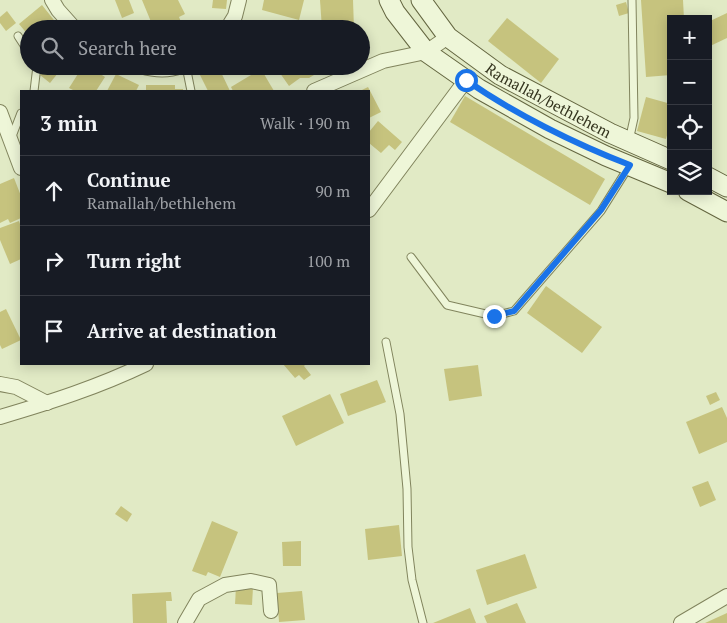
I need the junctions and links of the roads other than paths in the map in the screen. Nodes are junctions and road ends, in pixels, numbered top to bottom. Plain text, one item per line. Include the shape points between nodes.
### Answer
1 (52, 0) edge
2 (239, 0) edge
3 (389, 0) edge
4 (421, 0) edge
5 (632, 0) edge
6 (67, 20) edge
7 (233, 20) edge
8 (18, 36) dead end
9 (448, 37) junction
10 (20, 39) edge
11 (426, 52) junction
12 (370, 67) edge
13 (36, 75) edge
14 (188, 75) edge
15 (351, 75) edge
16 (466, 80) junction
17 (34, 90) edge
18 (191, 90) edge
19 (316, 90) edge
20 (0, 112) edge
21 (20, 115) edge
22 (10, 139) junction
23 (629, 142) junction
24 (667, 158) edge
25 (20, 165) edge
26 (630, 165) junction
27 (712, 179) edge
28 (667, 181) edge
29 (727, 188) edge
30 (695, 195) edge
31 (370, 209) edge
32 (727, 212) edge
33 (411, 257) dead end
34 (386, 342) dead end
35 (144, 365) edge
36 (0, 384) edge
37 (47, 403) junction
38 (0, 417) edge
39 (727, 596) edge
40 (271, 610) dead end
41 (186, 623) edge
42 (422, 623) edge
43 (681, 623) edge

1 - 6 street
2 - 7 street
3 - 11 main road, Ramallah/bethlehem
4 - 9 main road, Ramallah/bethlehem
5 - 23 lane via 634,118
8 - 10 lane
9 - 11 street
9 - 23 main road, Ramallah/bethlehem via 500,75
11 - 12 street
11 - 16 main road, Ramallah/bethlehem
13 - 17 lane
14 - 18 lane
15 - 19 street
16 - 26 main road, Ramallah/bethlehem via 550,129
16 - 31 street
20 - 22 street
21 - 22 lane
22 - 25 street
23 - 24 main road, Ramallah/bethlehem
26 - 28 main road, Ramallah/bethlehem
26 - 33 lane via 601,210 514,311 494,316 447,305
27 - 29 main road
30 - 32 main road
34 - 42 lane via 400,414 408,547
35 - 37 street
36 - 37 street via 16,387
37 - 38 street
39 - 43 street
40 - 41 street via 269,585 251,581 225,585 199,599

